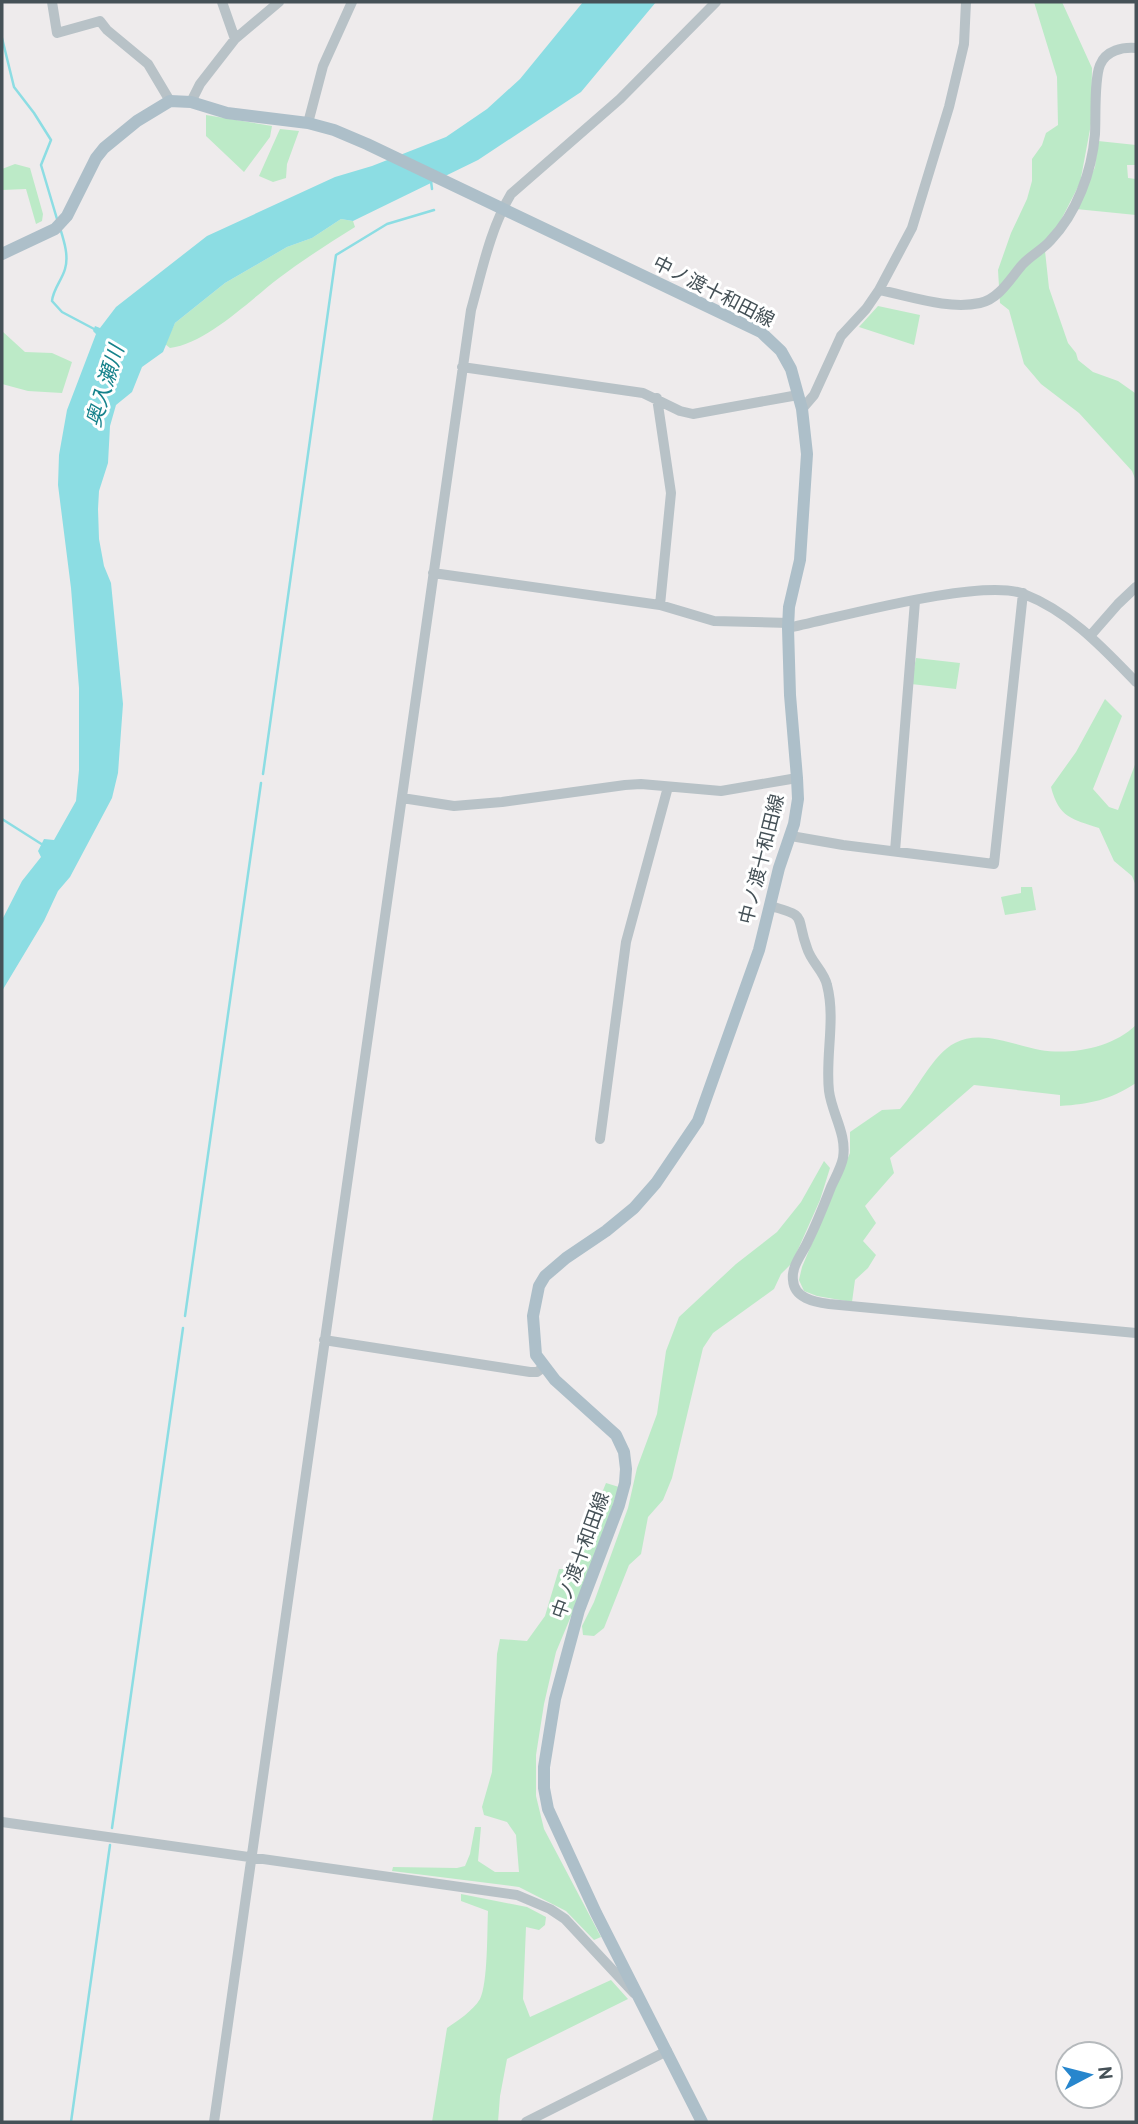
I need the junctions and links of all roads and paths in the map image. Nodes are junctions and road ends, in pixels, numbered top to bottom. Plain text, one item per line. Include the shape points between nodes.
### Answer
1 (52, 2) edge
2 (222, 2) edge
3 (279, 2) edge
4 (352, 2) edge
5 (716, 2) edge
6 (966, 2) edge
7 (235, 39) junction
8 (1136, 48) edge
9 (170, 101) junction
10 (191, 102) junction
11 (308, 123) junction
12 (502, 209) junction
13 (2, 254) edge
14 (879, 290) junction
15 (462, 368) junction
16 (798, 395) junction
17 (657, 398) junction
18 (802, 409) junction
19 (433, 573) junction
20 (1136, 587) edge
21 (1023, 593) junction
22 (915, 601) junction
23 (660, 605) junction
24 (789, 625) junction
25 (1090, 636) junction
26 (1136, 682) edge
27 (797, 779) junction
28 (668, 786) junction
29 (402, 798) junction
30 (791, 836) junction
31 (895, 851) junction
32 (771, 906) junction
33 (600, 1139) dead end
34 (1136, 1333) edge
35 (324, 1340) junction
36 (544, 1367) junction
37 (2, 1822) edge
38 (251, 1857) junction
39 (644, 2005) junction
40 (667, 2051) junction
41 (214, 2122) edge
42 (526, 2122) edge
43 (702, 2122) edge

1 - 9 street via 57,33 100,21 148,64
2 - 7 street
3 - 7 street
4 - 11 street via 323,65
5 - 12 street via 620,99 511,194
6 - 14 street via 964,44 949,107 912,228
7 - 10 street
8 - 14 street via 1111,52 1100,64 1089,167 1071,211 1048,244 1032,253 994,298 961,304
9 - 10 main road, 中ノ渡十和田線
9 - 13 main road via 104,148 59,225
10 - 11 main road, 中ノ渡十和田線 via 227,113
11 - 12 main road, 中ノ渡十和田線 via 367,144
12 - 15 street via 471,310
12 - 16 main road, 中ノ渡十和田線 via 761,332 781,351
14 - 18 street via 841,336 814,395
15 - 17 street
15 - 19 street
16 - 17 street via 693,414
16 - 18 main road, 中ノ渡十和田線
17 - 23 street via 671,493
18 - 24 main road, 中ノ渡十和田線 via 807,467 800,560
19 - 23 street
19 - 29 street
20 - 25 street
21 - 22 street via 981,590
21 - 25 street
21 - 31 street via 994,864
22 - 24 street
22 - 31 street
23 - 24 street via 714,621
24 - 27 main road, 中ノ渡十和田線
25 - 26 street
27 - 28 street via 721,791
27 - 30 main road, 中ノ渡十和田線
28 - 29 street via 625,785 454,806
28 - 33 street via 626,942
29 - 35 street
30 - 31 street
30 - 32 main road, 中ノ渡十和田線
32 - 34 street via 799,917 807,949 827,981 831,1015 828,1079 844,1145 843,1161 795,1266 792,1278 802,1296 829,1304
32 - 36 main road, 中ノ渡十和田線 via 690,1136 634,1208 555,1267 539,1286 533,1316 534,1348
35 - 36 street via 530,1372
35 - 38 street
36 - 39 main road, 中ノ渡十和田線 via 616,1435 624,1452 625,1483 579,1610 555,1699 544,1788 552,1821
37 - 38 street
38 - 39 street via 517,1895 565,1919
38 - 41 street
39 - 40 main road, 中ノ渡十和田線
40 - 42 street
40 - 43 main road, 中ノ渡十和田線

